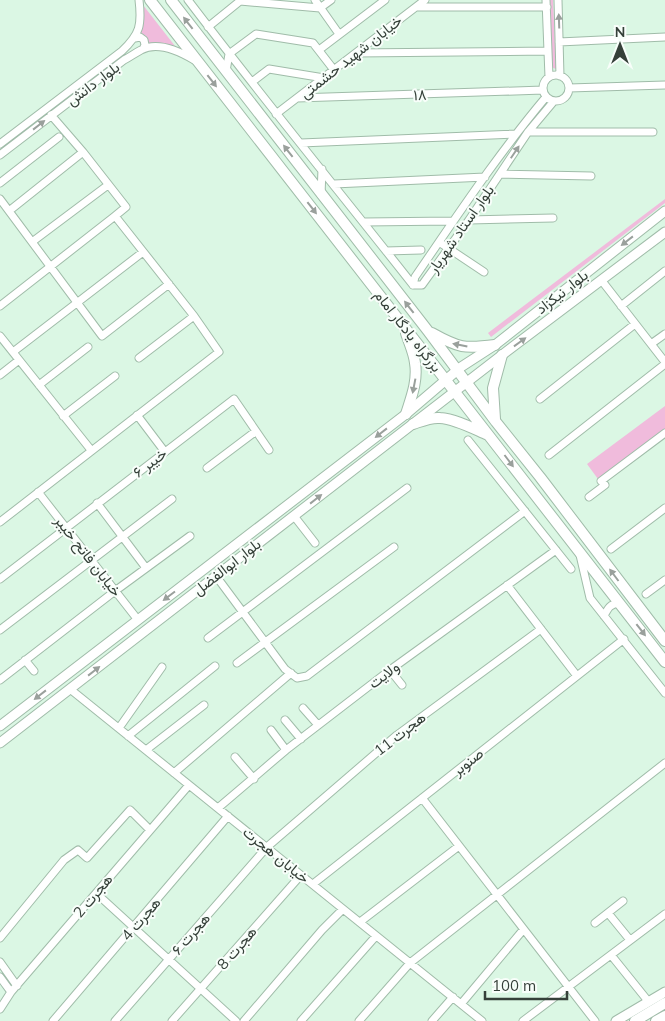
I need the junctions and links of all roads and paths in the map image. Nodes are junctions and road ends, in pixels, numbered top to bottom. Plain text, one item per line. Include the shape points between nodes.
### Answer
1 (140, 0) edge
2 (150, 0) edge
3 (171, 0) edge
4 (188, 0) edge
5 (315, 0) edge
6 (331, 0) edge
7 (384, 0) edge
8 (423, 0) edge
9 (558, 0) edge
10 (546, 4) edge
11 (415, 7) junction
12 (320, 8) junction
13 (208, 26) junction
14 (338, 34) junction
15 (135, 38) junction
16 (665, 38) edge
17 (559, 42) junction
18 (143, 49) junction
19 (319, 50) junction
20 (548, 51) junction
21 (356, 53) junction
22 (229, 54) junction
23 (196, 61) junction
24 (334, 70) junction
25 (226, 71) junction
26 (560, 76) junction
27 (550, 77) junction
28 (324, 78) junction
29 (252, 82) junction
30 (665, 85) edge
31 (569, 88) junction
32 (544, 93) junction
33 (297, 98) junction
34 (554, 101) junction
35 (276, 114) junction
36 (51, 115) junction
37 (528, 132) junction
38 (654, 132) dead end
39 (515, 134) junction
40 (59, 137) dead end
41 (0, 144) edge
42 (301, 144) junction
43 (83, 152) junction
44 (0, 155) edge
45 (322, 169) junction
46 (500, 174) junction
47 (591, 176) dead end
48 (484, 177) junction
49 (0, 183) edge
50 (334, 184) junction
51 (108, 185) junction
52 (321, 195) junction
53 (0, 200) edge
54 (9, 211) junction
55 (665, 211) edge
56 (115, 216) junction
57 (552, 218) dead end
58 (469, 220) junction
59 (454, 221) junction
60 (364, 222) junction
61 (665, 232) edge
62 (32, 242) junction
63 (439, 242) junction
64 (449, 248) junction
65 (386, 250) junction
66 (421, 250) dead end
67 (144, 252) junction
68 (50, 267) junction
69 (592, 268) junction
70 (484, 272) dead end
71 (665, 272) edge
72 (602, 282) junction
73 (170, 284) junction
74 (413, 285) junction
75 (77, 302) junction
76 (0, 306) edge
77 (621, 306) junction
78 (194, 316) junction
79 (635, 324) junction
80 (403, 325) junction
81 (428, 331) junction
82 (665, 334) edge
83 (0, 336) edge
84 (495, 344) junction
85 (651, 344) junction
86 (88, 347) dead end
87 (12, 352) junction
88 (502, 355) junction
89 (139, 358) dead end
90 (19, 360) junction
91 (665, 363) edge
92 (458, 370) junction
93 (0, 375) edge
94 (115, 376) dead end
95 (447, 381) junction
96 (467, 382) junction
97 (39, 385) junction
98 (455, 392) junction
99 (540, 399) dead end
100 (406, 414) junction
101 (137, 415) junction
102 (63, 416) junction
103 (496, 422) junction
104 (413, 424) junction
105 (256, 431) junction
106 (665, 433) edge
107 (489, 435) junction
108 (468, 440) dead end
109 (91, 450) junction
110 (270, 450) dead end
111 (164, 452) junction
112 (549, 455) dead end
113 (207, 468) dead end
114 (407, 488) dead end
115 (38, 492) junction
116 (589, 497) dead end
117 (172, 499) dead end
118 (98, 503) junction
119 (665, 508) edge
120 (525, 511) junction
121 (0, 512) edge
122 (294, 516) junction
123 (270, 519) junction
124 (2, 520) edge
125 (66, 527) junction
126 (278, 528) junction
127 (122, 536) junction
128 (190, 536) dead end
129 (315, 543) dead end
130 (394, 547) dead end
131 (611, 549) dead end
132 (556, 550) junction
133 (580, 552) junction
134 (91, 560) junction
135 (146, 568) junction
136 (571, 569) dead end
137 (216, 576) junction
138 (0, 578) edge
139 (665, 580) edge
140 (508, 585) junction
141 (115, 591) junction
142 (646, 594) dead end
143 (619, 603) junction
144 (244, 612) junction
145 (604, 616) junction
146 (138, 620) junction
147 (541, 629) junction
148 (0, 630) edge
149 (208, 638) dead end
150 (624, 640) junction
151 (665, 641) edge
152 (265, 642) junction
153 (25, 660) junction
154 (665, 662) edge
155 (238, 663) dead end
156 (215, 666) dead end
157 (162, 667) dead end
158 (390, 670) junction
159 (34, 671) dead end
160 (291, 673) junction
161 (576, 676) junction
162 (0, 680) edge
163 (402, 685) dead end
164 (70, 689) junction
165 (665, 693) edge
166 (204, 705) dead end
167 (303, 708) dead end
168 (285, 720) dead end
169 (318, 725) junction
170 (0, 726) edge
171 (119, 728) junction
172 (271, 730) dead end
173 (128, 736) junction
174 (301, 739) junction
175 (0, 743) edge
176 (146, 750) junction
177 (286, 750) junction
178 (235, 757) dead end
179 (665, 763) edge
180 (174, 773) junction
181 (254, 779) junction
182 (189, 785) junction
183 (422, 798) junction
184 (218, 808) junction
185 (228, 816) junction
186 (150, 830) junction
187 (459, 846) junction
188 (266, 847) junction
189 (301, 875) junction
190 (312, 884) junction
191 (96, 893) junction
192 (496, 894) junction
193 (623, 901) dead end
194 (343, 909) junction
195 (608, 912) junction
196 (665, 914) edge
197 (360, 922) junction
198 (594, 922) dead end
199 (133, 927) junction
200 (524, 930) junction
201 (376, 936) junction
202 (0, 938) edge
203 (630, 940) junction
204 (611, 954) junction
205 (168, 959) junction
206 (0, 962) edge
207 (410, 963) junction
208 (0, 977) edge
209 (17, 986) junction
210 (567, 987) junction
211 (201, 989) junction
212 (11, 992) junction
213 (665, 992) edge
214 (453, 998) junction
215 (648, 1001) junction
216 (461, 1004) junction
217 (662, 1004) edge
218 (0, 1009) edge
219 (665, 1016) edge
220 (233, 1020) edge
221 (53, 1021) edge
222 (115, 1021) edge
223 (172, 1021) edge
224 (244, 1021) edge
225 (301, 1021) edge
226 (359, 1021) edge
227 (432, 1021) edge
228 (482, 1021) edge
229 (523, 1021) edge
230 (595, 1021) edge
231 (616, 1021) edge
232 (635, 1021) edge
233 (656, 1021) edge

1 - 15 street
2 - 23 highway, بزرگراه یادگار امام
25 -> 3 highway, بزرگراه یادگار امام
4 - 13 street
5 - 12 street
6 - 12 street
7 - 14 street
8 - 11 street, خیابان شهید حشمتی
17 -> 9 street
10 - 11 street
10 - 20 street
11 - 21 street, خیابان شهید حشمتی
12 - 13 street via 240,1
12 - 14 street
13 - 22 street
14 - 19 street
15 - 18 street via 144,40
15 - 41 street, بلوار دانش
16 - 17 street
17 - 26 street
18 - 23 street, بلوار دانش via 169,48
18 - 36 street, بلوار دانش
19 - 22 street via 313,43 256,34
19 - 24 street
20 - 21 street
20 - 27 street
21 - 24 street, خیابان شهید حشمتی
22 - 25 street
22 - 29 street
23 -> 80 highway, بزرگراه یادگار امام
24 - 28 street, خیابان شهید حشمتی
52 -> 25 highway, بزرگراه یادگار امام
26 - 27 street
26 - 31 street via 567,81
27 - 32 street via 545,82
28 - 29 street via 269,69
28 - 33 street, خیابان شهید حشمتی
29 - 35 street
30 - 31 street
31 - 34 street via 563,99
32 - 33 street, ۱۸
32 - 34 street
32 - 39 street, بلوار استاد شهریار
33 - 35 street, خیابان شهید حشمتی
34 - 37 street, بلوار استاد شهریار
35 - 42 street
36 - 43 street
44 -> 36 street, بلوار دانش
37 - 38 street
46 -> 37 street, بلوار استاد شهریار
39 - 42 street
39 - 48 street, بلوار استاد شهریار
40 - 49 street
42 - 45 street
43 - 51 street
43 - 54 street
45 - 50 street
45 - 52 street
46 - 47 street
46 - 58 street, بلوار استاد شهریار
48 - 50 street
48 - 59 street, بلوار استاد شهریار
50 - 60 street
51 - 56 street via 126,207
51 - 62 street
81 -> 52 highway, بزرگراه یادگار امام
53 - 54 street
54 - 62 street
55 -> 69 main road, بلوار نیکزاد
56 - 67 street
56 - 68 street
57 - 58 street
58 - 64 street, بلوار استاد شهریار
59 - 60 street
59 - 63 street, بلوار استاد شهریار
60 - 65 street
61 - 72 main road, بلوار نیکزاد
62 - 68 street
63 - 64 street
63 - 74 street, بلوار استاد شهریار
64 - 70 street
64 - 74 street, بلوار استاد شهریار via 422,285
65 - 66 street
65 - 74 street
67 - 73 street
67 - 75 street
68 - 75 street
68 - 76 street
69 - 72 main road
69 - 84 main road, بلوار نیکزاد
71 - 77 street
72 - 77 street
88 -> 72 main road, بلوار نیکزاد
73 - 75 street via 102,336
73 - 78 street
75 - 87 street
77 - 79 street
78 - 89 street
78 - 101 street via 219,352
79 - 85 street
79 - 99 street
80 - 95 highway, بزرگراه یادگار امام
80 -> 100 highway via 416,363 414,391
84 -> 81 highway via 454,345
81 - 92 highway, بزرگراه یادگار امام
82 - 85 street
83 - 87 street
84 - 92 main road, بلوار نیکزاد
85 - 91 street
86 - 97 street
87 - 90 street
88 - 96 main road, بلوار نیکزاد
88 - 103 highway via 493,388
90 - 93 street
90 - 97 street
91 - 112 street
92 - 95 main road, بلوار نیکزاد
92 - 96 highway, بزرگراه یادگار امام
94 - 102 street
95 - 98 highway, بزرگراه یادگار امام
95 - 100 main road, بلوار ابوالفضل
96 - 98 main road, بلوار نیکزاد
96 - 103 highway, بزرگراه یادگار امام
97 - 102 street
98 - 104 main road, بلوار ابوالفضل
98 - 107 highway, بزرگراه یادگار امام
100 -> 123 main road, بلوار ابوالفضل
101 - 109 street
101 - 111 street
102 - 109 street
151 -> 103 highway, بزرگراه یادگار امام
104 - 107 highway via 440,418
122 -> 104 main road, بلوار ابوالفضل
105 - 110 street
105 - 111 street, خیبر ۶ via 234,399
105 - 113 street
106 - 116 street via 601,480 605,486
107 -> 133 highway, بزرگراه یادگار امام
108 - 120 street
109 - 115 street
111 - 118 street, خیبر ۶
114 - 144 street
115 - 124 street
115 - 125 street, خیابان فاتح خیبر
117 - 127 street
118 - 125 street, خیبر ۶
118 - 127 street
119 - 131 street
120 - 132 street
120 - 160 street via 307,676 297,678
121 - 124 street
122 - 126 main road, بلوار ابوالفضل
122 - 129 street
123 - 126 main road
123 -> 146 main road, بلوار ابوالفضل
125 - 134 street, خیابان فاتح خیبر
125 - 138 street, خیبر ۶
126 - 137 main road, بلوار ابوالفضل
127 - 134 street
127 - 135 street
128 - 135 street
130 - 152 street
132 - 136 street
132 - 140 street, ولایت
133 - 143 highway, بزرگراه یادگار امام
133 - 145 street via 590,598
134 - 141 street, خیابان فاتح خیبر
134 - 148 street
135 - 141 street
137 - 144 street
164 -> 137 main road, بلوار ابوالفضل
139 - 142 street
140 - 147 street
140 - 158 street, ولایت
141 - 146 street, خیابان فاتح خیبر
141 - 153 street
143 - 145 street via 608,608
143 -> 154 highway, بزرگراه یادگار امام
144 - 149 street
144 - 152 street
145 - 150 street
146 -> 170 main road, بلوار ابوالفضل
147 - 161 street
147 - 188 street, هجرت 11 via 397,735
150 - 161 street, صنوبر
150 - 165 street
152 - 155 street
152 - 160 street
153 - 159 street
153 - 162 street
156 - 173 street
157 - 171 street
158 - 163 street
158 - 169 street, ولایت
160 - 180 street
161 - 183 street, صنوبر
164 - 171 street, خیابان هجرت
164 - 175 main road, بلوار ابوالفضل
166 - 176 street
167 - 169 street
168 - 174 street
169 - 174 street, ولایت
171 - 173 street, خیابان هجرت
172 - 177 street
173 - 176 street, خیابان هجرت
174 - 177 street, ولایت
176 - 180 street, خیابان هجرت
177 - 181 street, ولایت
178 - 181 street
179 - 192 street
180 - 182 street, خیابان هجرت
181 - 184 street, ولایت
182 - 184 street, خیابان هجرت
182 - 186 street, هجرت 2
183 - 187 street
183 - 190 street, صنوبر
184 - 185 street, خیابان هجرت
185 - 188 street, خیابان هجرت
185 - 199 street, هجرت 4
186 - 191 street, هجرت 2
186 - 202 street via 130,810 87,858 78,850 64,860
187 - 192 street
187 - 197 street
188 - 189 street, خیابان هجرت
188 - 205 street, هجرت ۶
189 - 190 street, خیابان هجرت
189 - 211 street, هجرت 8
190 - 194 street, خیابان هجرت
191 - 199 street
191 - 209 street, هجرت 2
192 - 200 street
192 - 207 street
193 - 195 street
194 - 197 street, خیابان هجرت
194 - 224 street
195 - 198 street
195 - 203 street
196 - 203 street
197 - 201 street, خیابان هجرت
199 - 205 street
199 - 221 street, هجرت 4
200 - 210 street
200 - 216 street
201 - 207 street, خیابان هجرت
201 - 225 street
203 - 204 street
204 - 210 street
204 - 215 street
205 - 211 street
205 - 222 street, هجرت ۶
206 - 209 street
207 - 214 street, خیابان هجرت
207 - 226 street
208 - 212 street
209 - 212 street, هجرت 2
210 - 229 street
210 - 230 street
211 - 220 street
211 - 223 street, هجرت 8
212 - 218 street, هجرت 2
213 - 215 main road
214 - 216 street, خیابان هجرت
214 - 227 street
215 - 231 main road
216 - 228 street, خیابان هجرت
217 - 232 highway
219 - 233 highway

